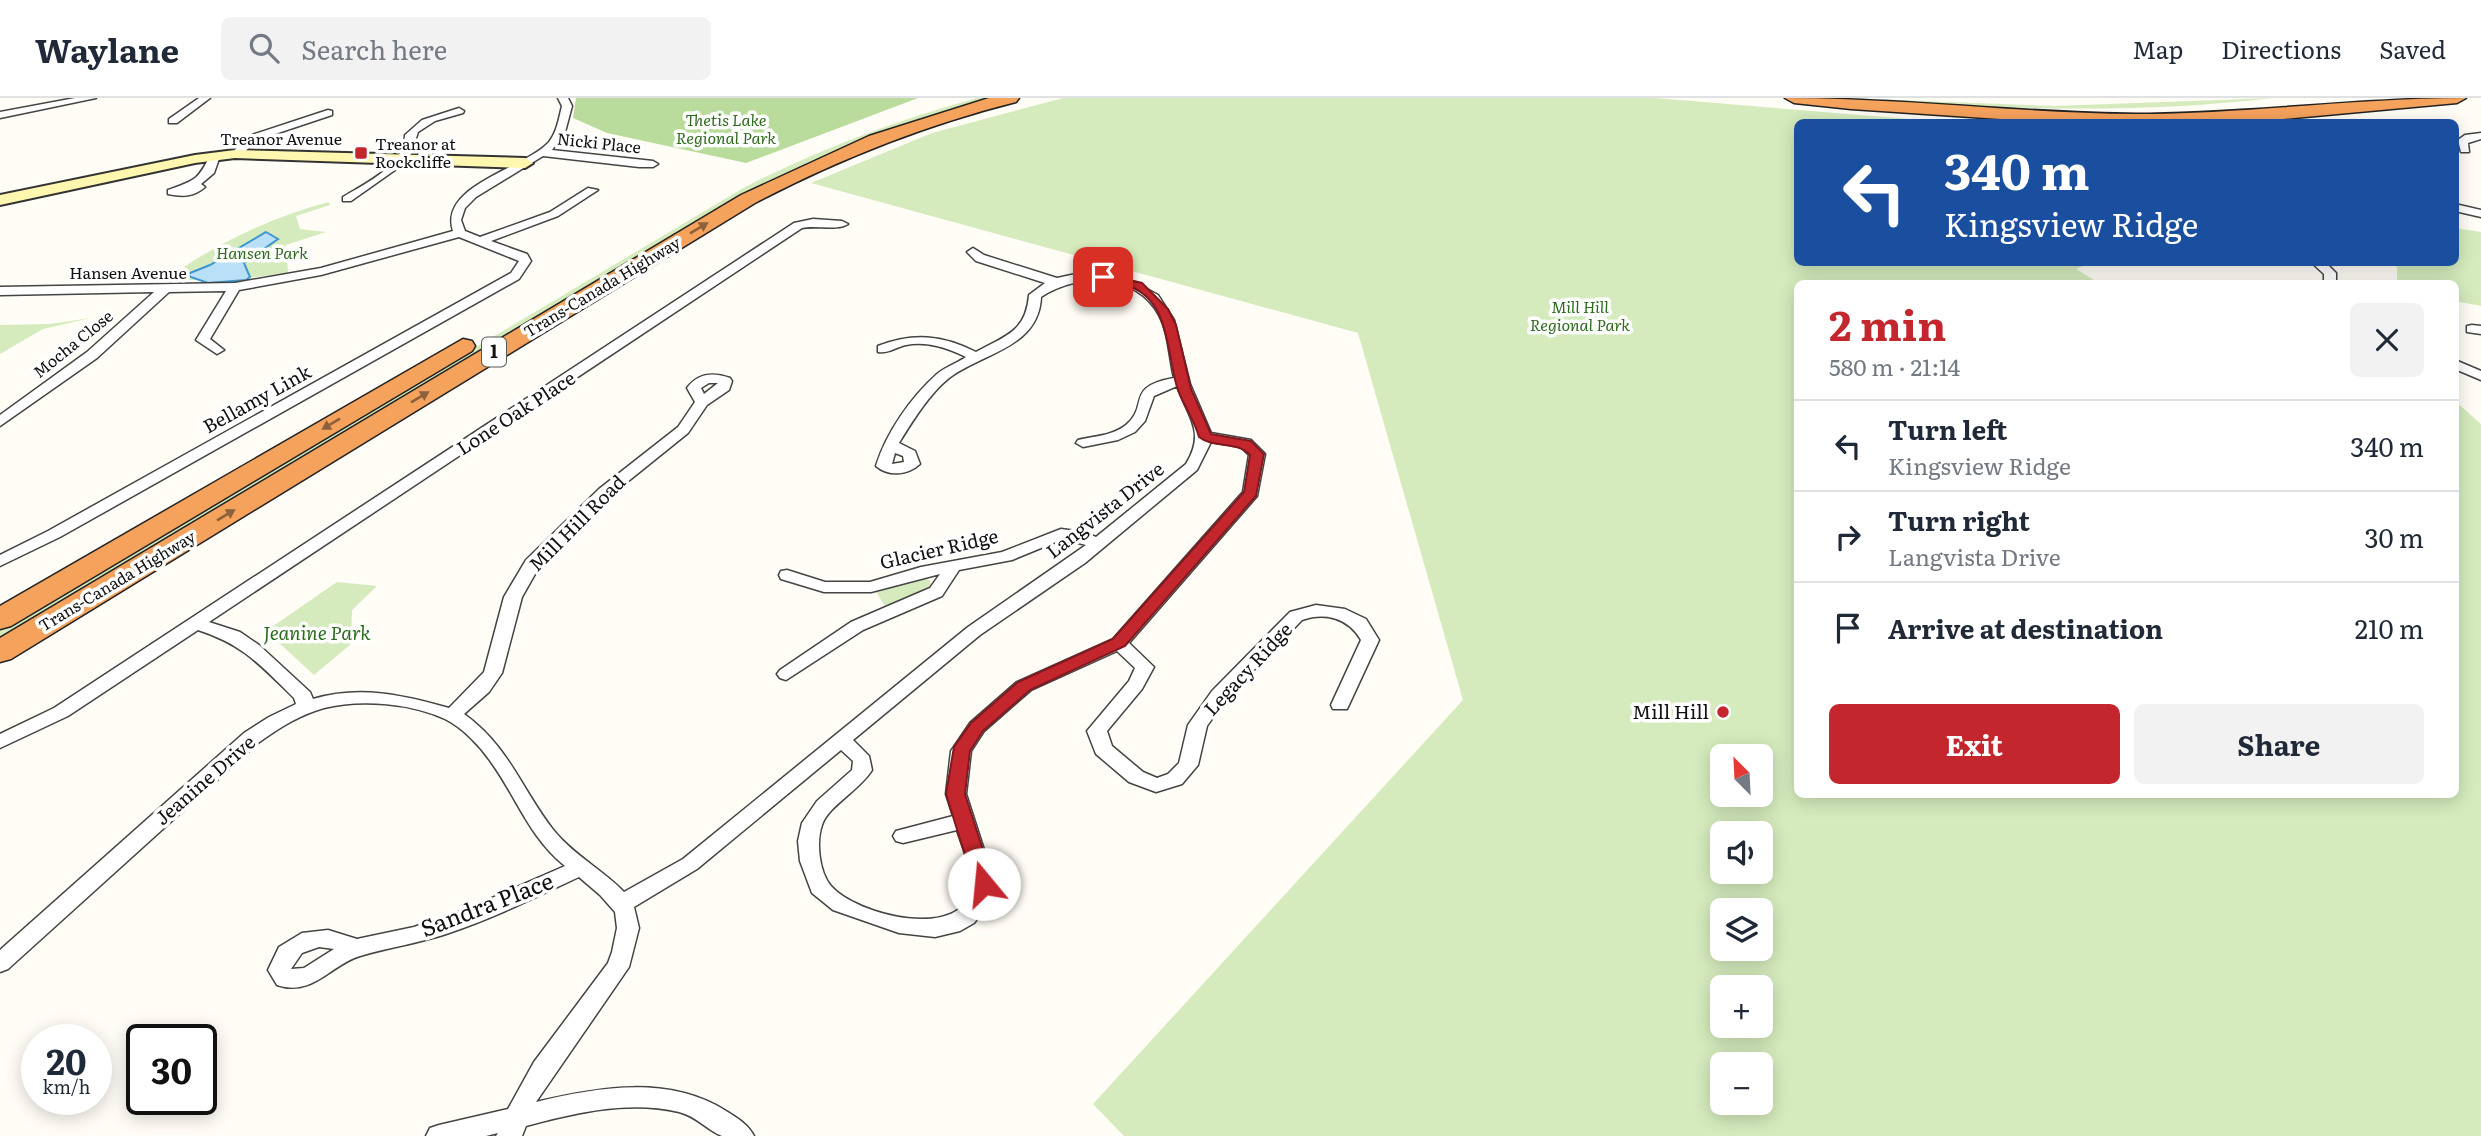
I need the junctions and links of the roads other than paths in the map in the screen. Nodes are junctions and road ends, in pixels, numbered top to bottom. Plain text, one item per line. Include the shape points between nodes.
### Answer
1 (32, 98) edge
2 (91, 98) edge
3 (205, 98) edge
4 (564, 98) edge
5 (965, 98) edge
6 (1010, 98) edge
7 (1794, 98) edge
8 (1820, 98) edge
9 (1933, 98) edge
10 (1950, 98) edge
11 (2292, 98) edge
12 (2432, 98) edge
13 (2457, 98) edge
14 (2061, 99) edge
15 (2149, 101) dead end
16 (2404, 103) junction
17 (41, 107) junction
18 (459, 111) dead end
19 (328, 113) dead end
20 (0, 115) edge
21 (2062, 119) edge
22 (2138, 119) edge
23 (173, 121) dead end
24 (2481, 136) edge
25 (2460, 150) edge
26 (2481, 151) edge
27 (541, 153) junction
28 (235, 155) junction
29 (215, 156) junction
30 (403, 158) junction
31 (525, 163) junction
32 (653, 164) dead end
33 (193, 185) dead end
34 (592, 190) dead end
35 (347, 199) dead end
36 (0, 200) edge
37 (2459, 208) edge
38 (2481, 214) edge
39 (842, 225) dead end
40 (460, 233) junction
41 (482, 240) junction
42 (973, 252) dead end
43 (2322, 266) edge
44 (2330, 280) edge
45 (1059, 283) junction
46 (235, 288) junction
47 (165, 289) junction
48 (0, 291) edge
49 (883, 349) dead end
50 (217, 350) dead end
51 (978, 358) junction
52 (2459, 366) edge
53 (2481, 376) edge
54 (1181, 381) junction
55 (702, 402) dead end
56 (0, 422) edge
57 (1206, 437) junction
58 (1083, 443) dead end
59 (890, 445) dead end
60 (125, 545) junction
61 (1097, 545) junction
62 (0, 561) edge
63 (953, 566) junction
64 (787, 575) dead end
65 (0, 611) edge
66 (0, 619) edge
67 (195, 623) junction
68 (1119, 643) junction
69 (0, 652) edge
70 (786, 674) dead end
71 (306, 705) junction
72 (1340, 705) dead end
73 (452, 715) junction
74 (839, 740) junction
75 (0, 743) edge
76 (963, 821) junction
77 (903, 836) dead end
78 (578, 869) junction
79 (622, 904) junction
80 (354, 948) dead end
81 (0, 963) edge
82 (512, 1128) edge
83 (439, 1136) edge
84 (741, 1136) edge

1 - 17 street
2 - 17 street
3 - 23 street
4 - 27 street via 567,106 560,133
5 -> 60 highway, Trans-Canada Highway / 1 via 875,124 745,181
69 -> 6 highway, Trans-Canada Highway / 1 via 747,199 864,142
7 - 21 highway
8 - 11 highway via 2076,113 2183,110
9 - 15 highway
10 - 14 highway
12 - 16 highway
13 - 16 highway
16 - 22 highway via 2251,117
17 - 20 street
18 - 30 street via 434,118 411,132 411,147
19 - 28 street via 256,137
24 - 25 street via 2462,142
25 - 26 street
27 - 31 street
27 - 32 street, Nicki Place
28 - 29 street, Treanor Avenue
28 - 30 street, Treanor Avenue
29 - 33 street via 209,173
29 - 36 street, Treanor Avenue
30 - 31 street, Treanor Avenue
30 - 35 street
31 - 40 street via 464,201 455,217
34 - 41 street via 554,214
37 - 38 street
39 - 67 street, Lone Oak Place via 798,225
40 - 41 street
40 - 46 street, Hansen Avenue via 309,275
41 - 62 street, Bellamy Link via 515,252 525,261 515,276
42 - 45 street
43 - 44 street via 2330,273
45 - 51 street via 1035,295 1034,313 1019,334
45 - 54 street via 1103,277 1145,289 1167,317
46 - 47 street, Hansen Avenue
46 - 50 street via 203,340
47 - 48 street, Hansen Avenue
47 - 56 street, Mocha Close via 92,355
49 - 51 street via 928,339 950,343
51 - 59 street via 937,382
52 - 53 street
54 - 57 street
54 - 58 street via 1150,390 1133,427 1118,437
55 - 73 street, Mill Hill Road via 683,430 613,485 532,564 513,597 493,673
57 - 61 street, Langvista Drive via 1192,467
57 - 68 street via 1246,443 1257,454 1251,493
60 - 65 highway
60 - 66 highway, Trans-Canada Highway / 1
61 - 63 street, Glacier Ridge via 1083,537 1061,534 1006,556
61 - 74 street, Langvista Drive via 974,631
63 - 64 street, Glacier Ridge via 872,587 824,587
63 - 70 street via 936,592 857,626
67 - 71 street via 234,636 253,649 303,696
67 - 75 street, Lone Oak Place via 61,712
68 - 72 street, Legacy Ridge via 1145,667 1140,681 1105,716 1097,731 1102,749 1136,777 1156,785 1175,779 1188,765 1198,725 1219,695 1297,616 1317,610 1339,613 1360,623 1370,640
68 - 76 street via 1024,686 977,727 961,751 955,777
71 - 73 street, Jeanine Drive via 353,698 428,707
71 - 81 street, Jeanine Drive via 251,738
73 - 78 street via 493,747 530,814
74 - 76 street via 861,757 862,774 816,815 808,843 818,884 835,901 909,930 947,926 964,917 982,896 984,884
74 - 79 street, Langvista Drive via 690,864
76 - 77 street
78 - 79 street
78 - 80 street, Sandra Place via 467,918
79 - 82 street via 628,928 618,967 542,1074
82 - 83 street
82 - 84 street via 575,1102 629,1098 676,1101 715,1116

